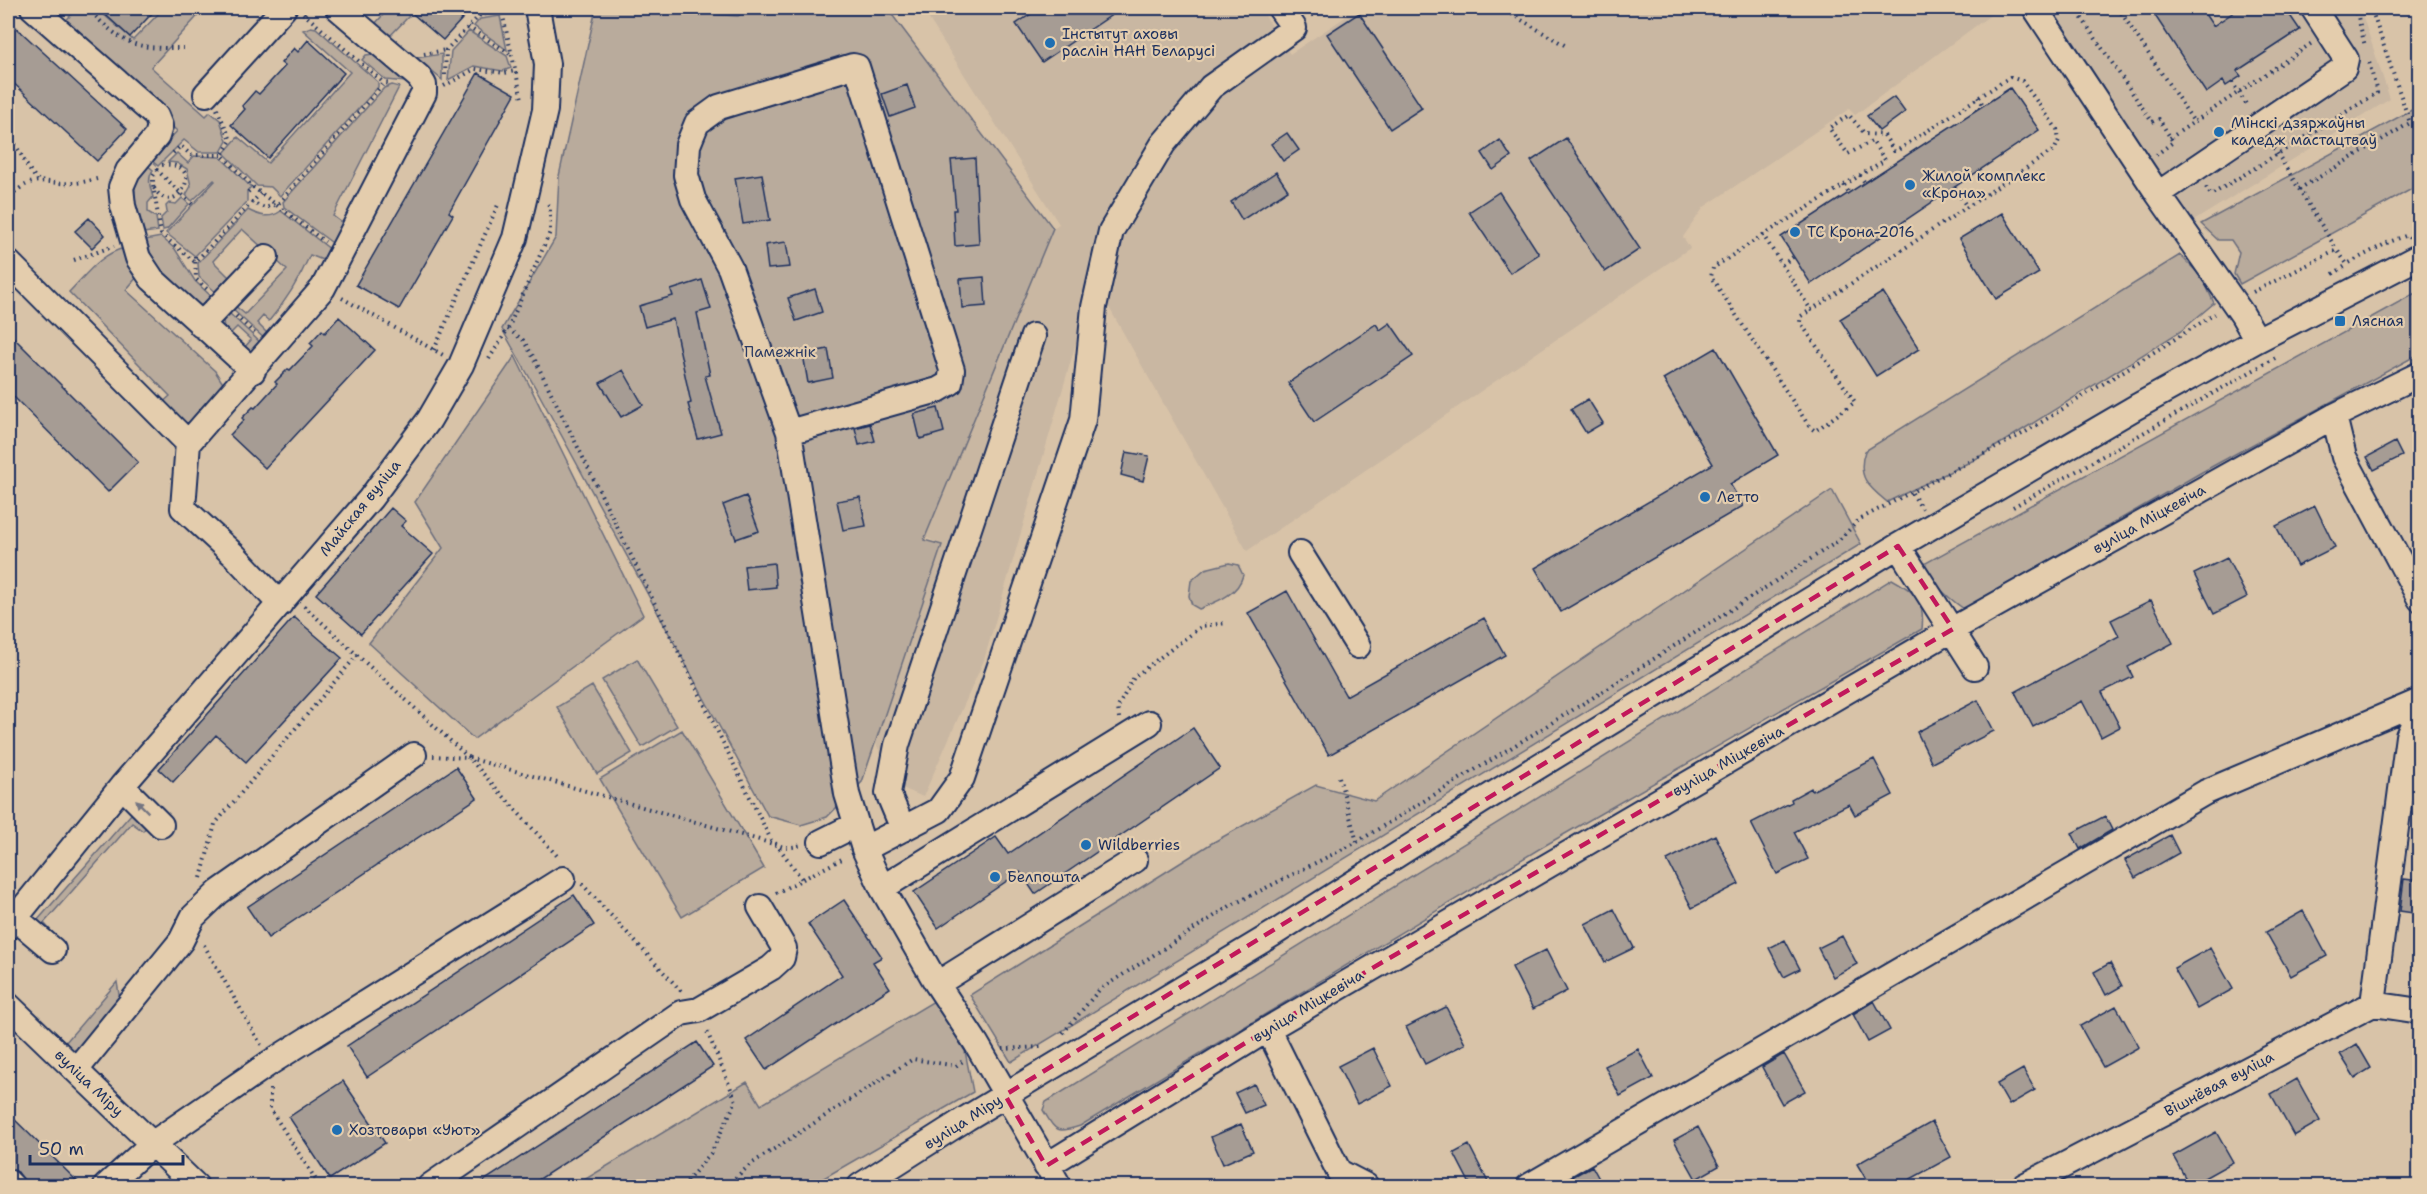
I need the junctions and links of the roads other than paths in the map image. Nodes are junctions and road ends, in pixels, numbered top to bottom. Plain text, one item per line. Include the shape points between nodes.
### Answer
1 (33, 8) edge
2 (284, 8) edge
3 (338, 8) edge
4 (537, 8) edge
5 (1280, 8) edge
6 (2035, 8) edge
7 (2313, 8) edge
8 (206, 94) road end
9 (2158, 194) junction
10 (2420, 256) edge
11 (266, 258) dead end
12 (8, 262) edge
13 (201, 325) junction
14 (1033, 336) dead end
15 (2257, 340) junction
16 (253, 371) junction
17 (2420, 374) edge
18 (2334, 416) junction
19 (789, 432) junction
20 (188, 443) junction
21 (1898, 546) junction
22 (1300, 553) dead end
23 (285, 599) junction
24 (2420, 599) edge
25 (1953, 629) junction
26 (1358, 646) dead end
27 (1976, 667) dead end
28 (2420, 701) edge
29 (2420, 709) edge
30 (1149, 723) dead end
31 (414, 755) road end
32 (122, 786) junction
33 (161, 825) dead end
34 (855, 825) junction
35 (903, 829) junction
36 (821, 842) road end
37 (864, 849) junction
38 (1135, 860) dead end
39 (569, 874) road end
40 (882, 888) junction
41 (760, 907) road end
42 (11, 923) edge
43 (53, 950) dead end
44 (937, 984) junction
45 (2373, 1004) junction
46 (8, 1005) edge
47 (2420, 1011) edge
48 (1268, 1029) junction
49 (76, 1070) junction
50 (1005, 1095) junction
51 (152, 1144) junction
52 (1046, 1166) junction
53 (8, 1182) edge
54 (12, 1186) edge
55 (106, 1186) edge
56 (196, 1186) edge
57 (430, 1186) edge
58 (860, 1186) edge
59 (1059, 1186) edge
60 (1366, 1186) edge
61 (1529, 1186) edge
62 (2024, 1186) edge

1 - 13 street via 156,116 160,126 157,136 141,166 121,187 123,206 143,269
2 - 8 street
3 - 16 street via 418,77 424,93 323,288
4 - 23 street, Майская вуліца via 548,64 545,110 515,238 461,365 429,420 370,499
5 - 35 street via 1294,28 1210,87 1162,144 1111,231 1095,308 1083,420 962,778 939,810
6 - 9 street
7 - 9 street via 2346,59 2344,68
9 - 15 street
10 - 15 street, вуліца Міру
11 - 13 street
12 - 20 street
13 - 16 street
14 - 35 street via 897,745 888,793
15 - 21 street, вуліца Міру
16 - 20 street
17 - 18 street, вуліца Міцкевіча
18 - 24 street via 2344,458
18 - 25 street, вуліца Міцкевіча
19 - 19 street via 938,390 950,383 952,370 858,67 853,66 719,106 697,123 688,145 686,175 693,198 730,268
19 - 34 street
20 - 23 street via 183,508
21 - 25 street
21 - 50 street, вуліца Міру via 1273,934 1059,1048
22 - 26 street
23 - 32 street, Майская вуліца
25 - 27 street
25 - 48 street, вуліца Міцкевіча
28 - 61 street via 2206,792
29 - 45 street via 2408,736
30 - 40 street
31 - 49 street via 219,892 193,917 181,941
33 -> 32 street
32 - 42 street, Майская вуліца
34 - 36 street
34 - 37 street
35 - 37 street
37 - 40 street
38 - 44 street
39 - 51 street via 271,1062
40 - 44 street
41 - 57 street via 784,948 782,958 771,968 699,1010 681,1013
42 - 43 street
44 - 50 street
45 - 47 street
45 - 62 street, Вішнёвая вуліца
46 - 49 street, вуліца Міру
48 - 52 street, вуліца Міцкевіча
48 - 60 street via 1340,1172
49 - 51 street, вуліца Міру
50 - 52 street
50 - 58 street, вуліца Міру
51 - 55 street
51 - 56 street, вуліца Міру
52 - 59 street
53 - 54 street

